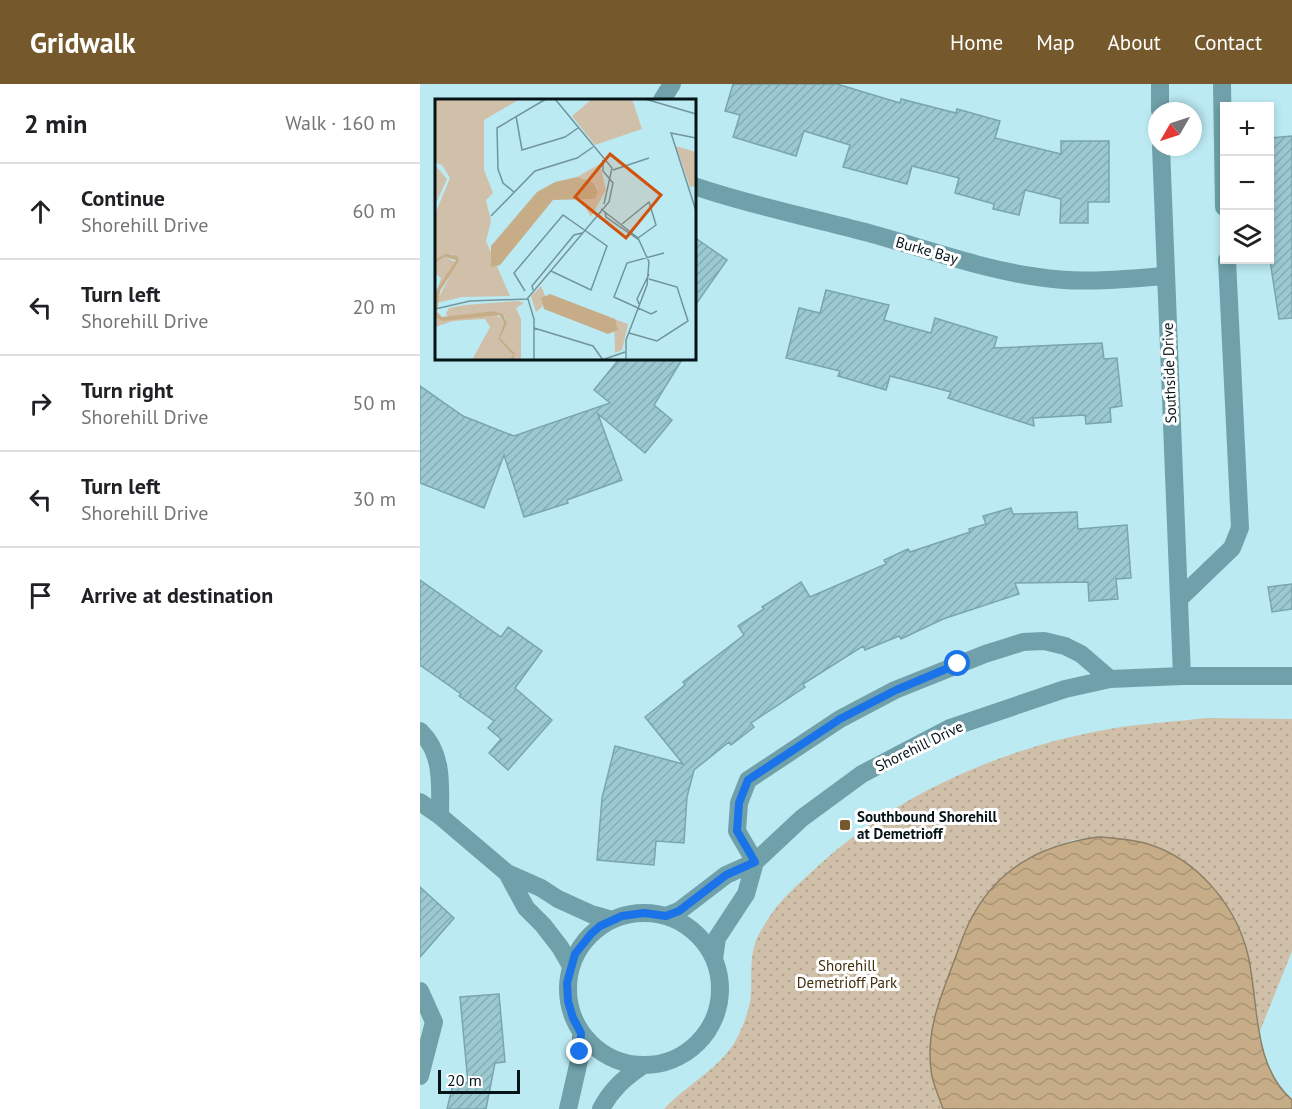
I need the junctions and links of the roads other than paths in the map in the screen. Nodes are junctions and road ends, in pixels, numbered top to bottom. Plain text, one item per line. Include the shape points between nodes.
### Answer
1 (672, 84) edge
2 (1160, 84) edge
3 (1222, 84) edge
4 (663, 99) edge
5 (1160, 102) edge
6 (1161, 156) edge
7 (1223, 156) edge
8 (696, 187) edge
9 (1227, 264) edge
10 (1165, 276) junction
11 (1179, 599) junction
12 (1182, 676) junction
13 (1292, 676) edge
14 (1110, 679) junction
15 (420, 731) edge
16 (420, 802) edge
17 (440, 816) junction
18 (755, 862) junction
19 (507, 873) junction
20 (666, 916) junction
21 (612, 920) junction
22 (714, 959) junction
23 (571, 966) junction
24 (420, 991) edge
25 (581, 1033) junction
26 (642, 1066) junction
27 (420, 1076) edge
28 (568, 1109) edge
29 (601, 1109) edge

1 - 4 street
2 - 5 street
3 - 7 street
6 - 10 street, Southside Drive
8 - 10 street, Burke Bay via 1037,278 1089,281
9 - 11 street via 1240,528 1232,548
10 - 11 street, Southside Drive
11 - 12 street, Southside Drive
12 - 13 street, Shorehill Drive
12 - 14 street, Shorehill Drive
14 - 18 street, Shorehill Drive via 1065,689 950,728 862,774 802,818
14 - 18 street via 1081,654 1065,646 1023,642 886,695 840,719 748,780 739,803 737,831
15 - 17 street via 435,753 440,769
16 - 17 street
17 - 19 street
18 - 20 street, Shorehill Drive via 726,875 679,911
18 - 22 street via 746,894 717,938
19 - 21 street via 591,914
19 - 23 street via 526,908 543,925
20 - 21 street via 644,913
20 - 22 street via 699,937
21 - 23 street via 582,944
22 - 26 street via 719,1000 707,1032 682,1056
23 - 25 street via 568,1001
24 - 27 street via 434,1022
25 - 26 street via 608,1057
25 - 28 street
26 - 29 street via 624,1078

